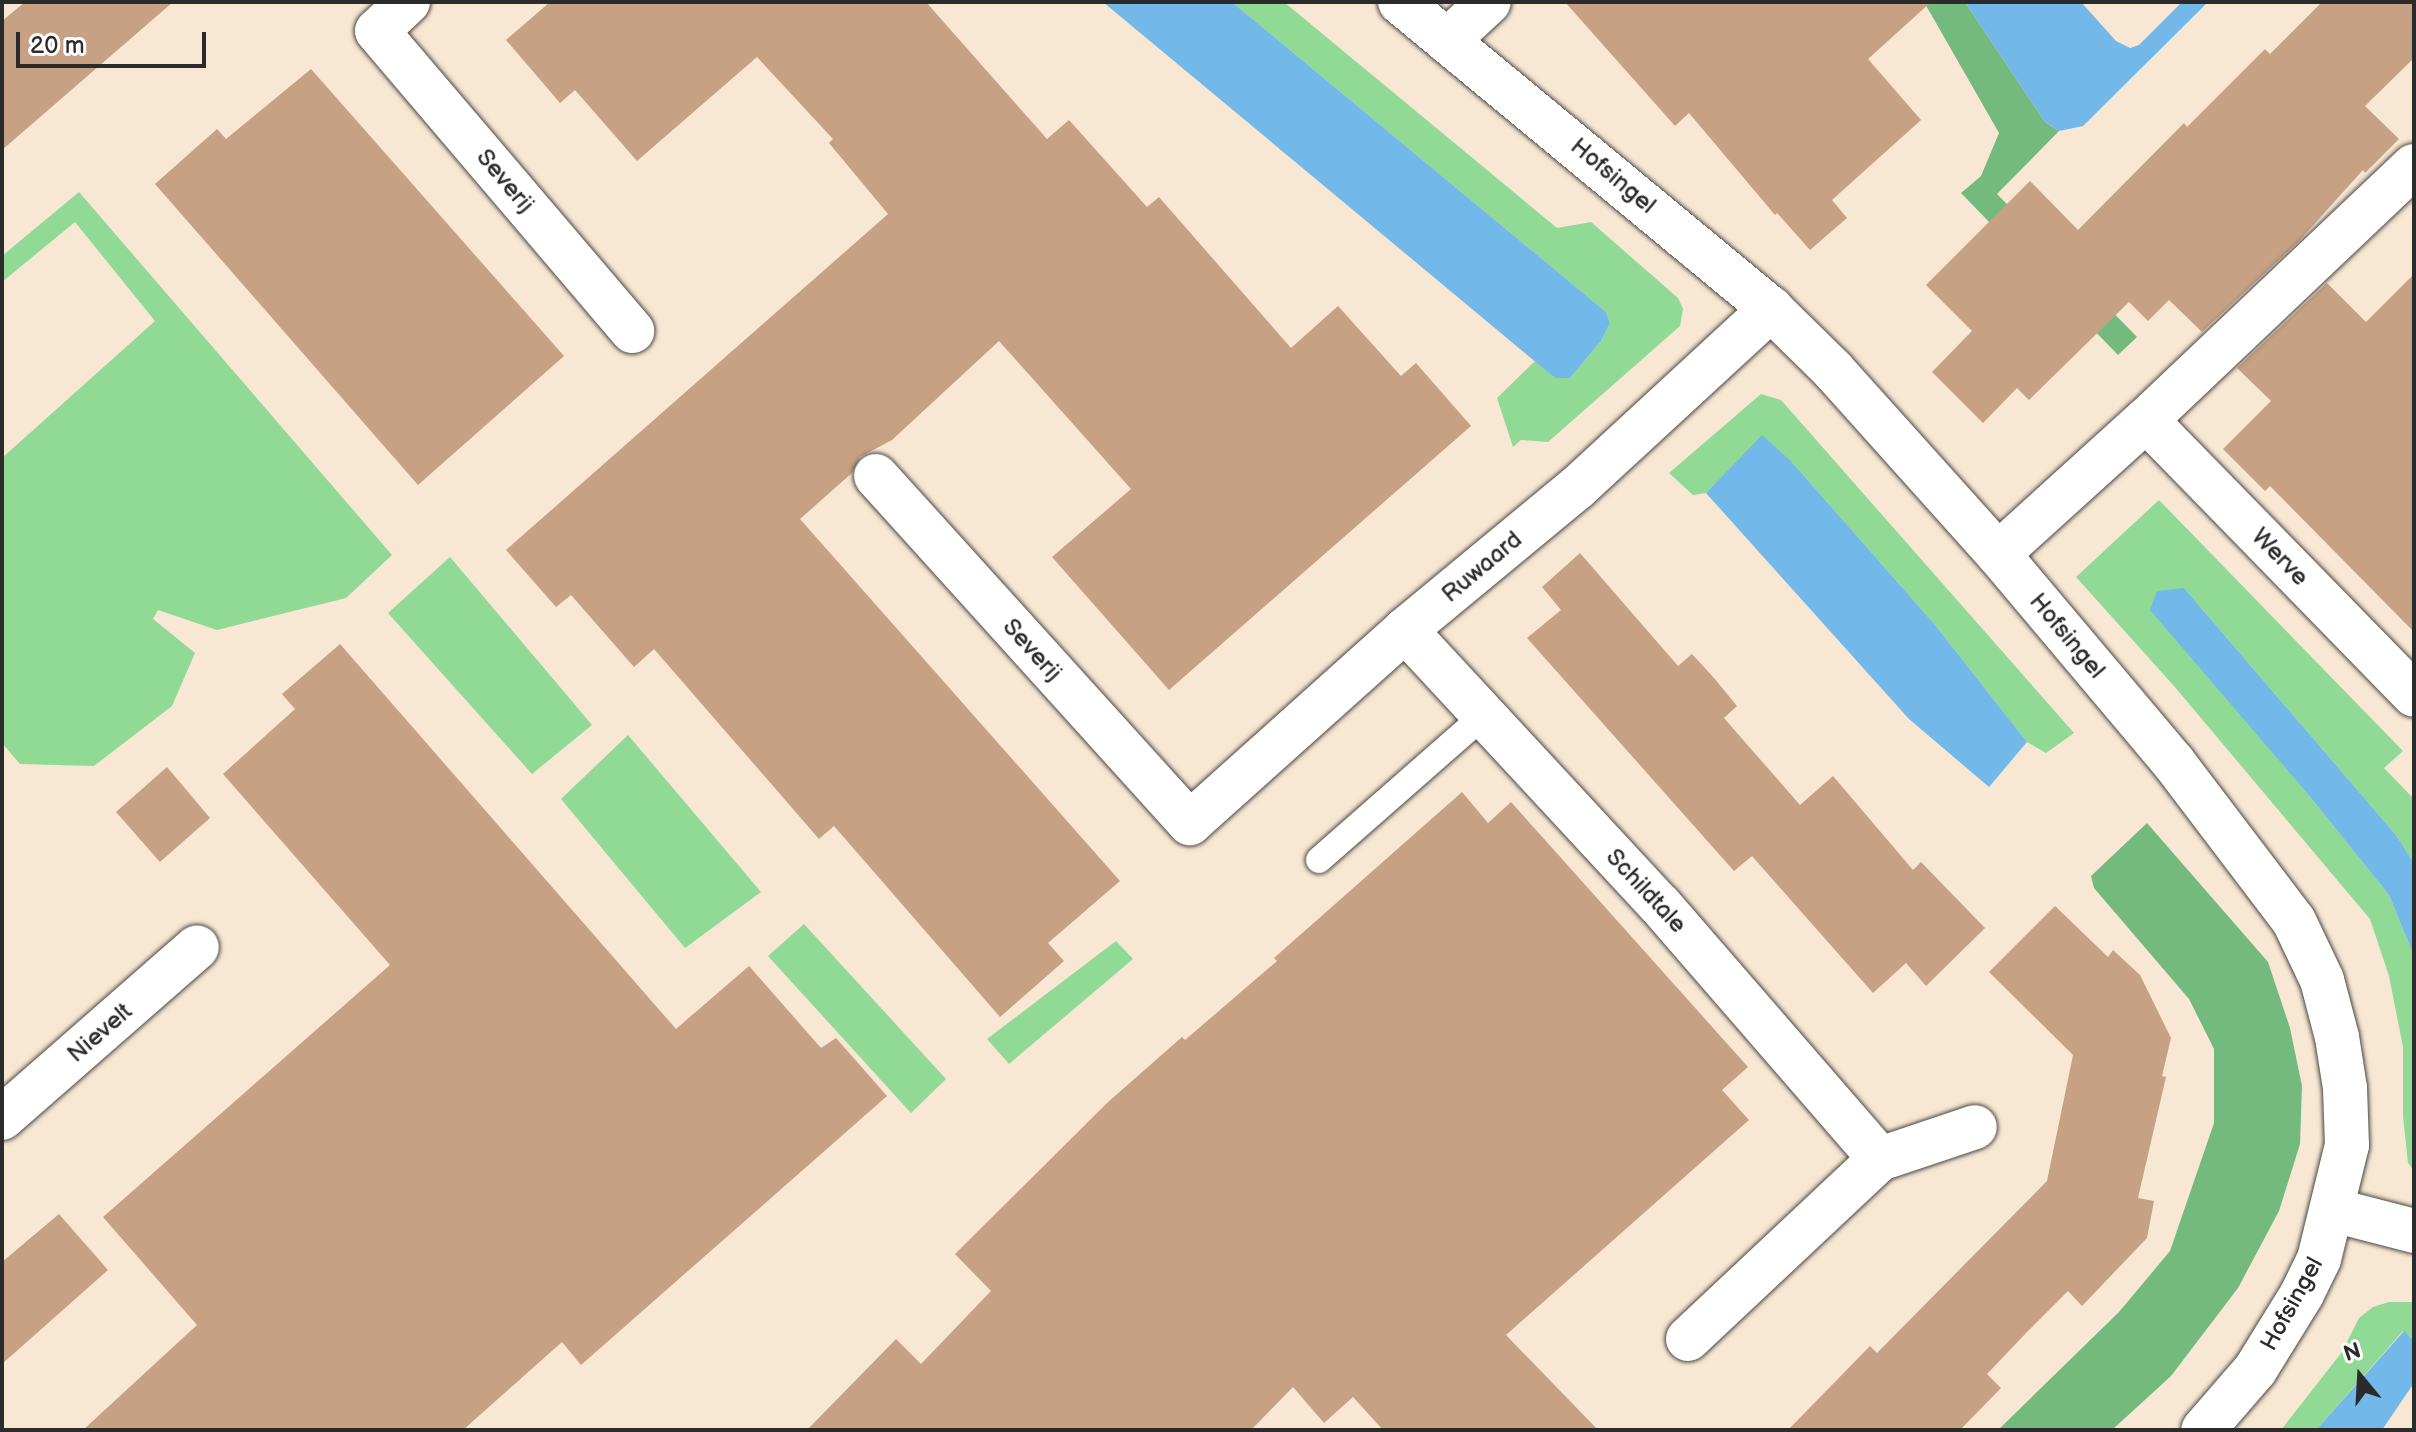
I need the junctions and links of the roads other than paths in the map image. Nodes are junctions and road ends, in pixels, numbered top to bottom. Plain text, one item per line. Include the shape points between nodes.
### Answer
1 (1400, 2) edge
2 (1489, 2) edge
3 (393, 16) edge
4 (1447, 41) junction
5 (2414, 166) edge
6 (1771, 309) junction
7 (632, 331) dead end
8 (2146, 420) junction
9 (876, 476) dead end
10 (1998, 554) junction
11 (1405, 630) junction
12 (2414, 695) edge
13 (1482, 717) junction
14 (1190, 823) joint
15 (1319, 860) dead end
16 (197, 947) dead end
17 (2, 1118) edge
18 (1975, 1127) dead end
19 (1880, 1159) junction
20 (2333, 1210) junction
21 (2414, 1231) edge
22 (1688, 1339) dead end
23 (2203, 1430) edge

1 - 4 street, Hofsingel
2 - 4 street
3 - 7 street, Severij
4 - 6 street, Hofsingel
5 - 8 street
6 - 10 street, Hofsingel via 1833,370
6 - 11 street, Ruwaard via 1578,487
8 - 10 street
8 - 12 street, Werve
9 - 14 street, Severij
10 - 20 street, Hofsingel via 2174,763 2294,921 2322,980 2345,1088 2347,1145
11 - 13 street, Schildtale
11 - 14 street, Ruwaard
13 - 15 lane
13 - 19 street, Schildtale via 1660,905
16 - 17 street, Nievelt
18 - 19 street
19 - 22 street
20 - 21 street
20 - 23 street, Hofsingel via 2302,1294 2255,1370

